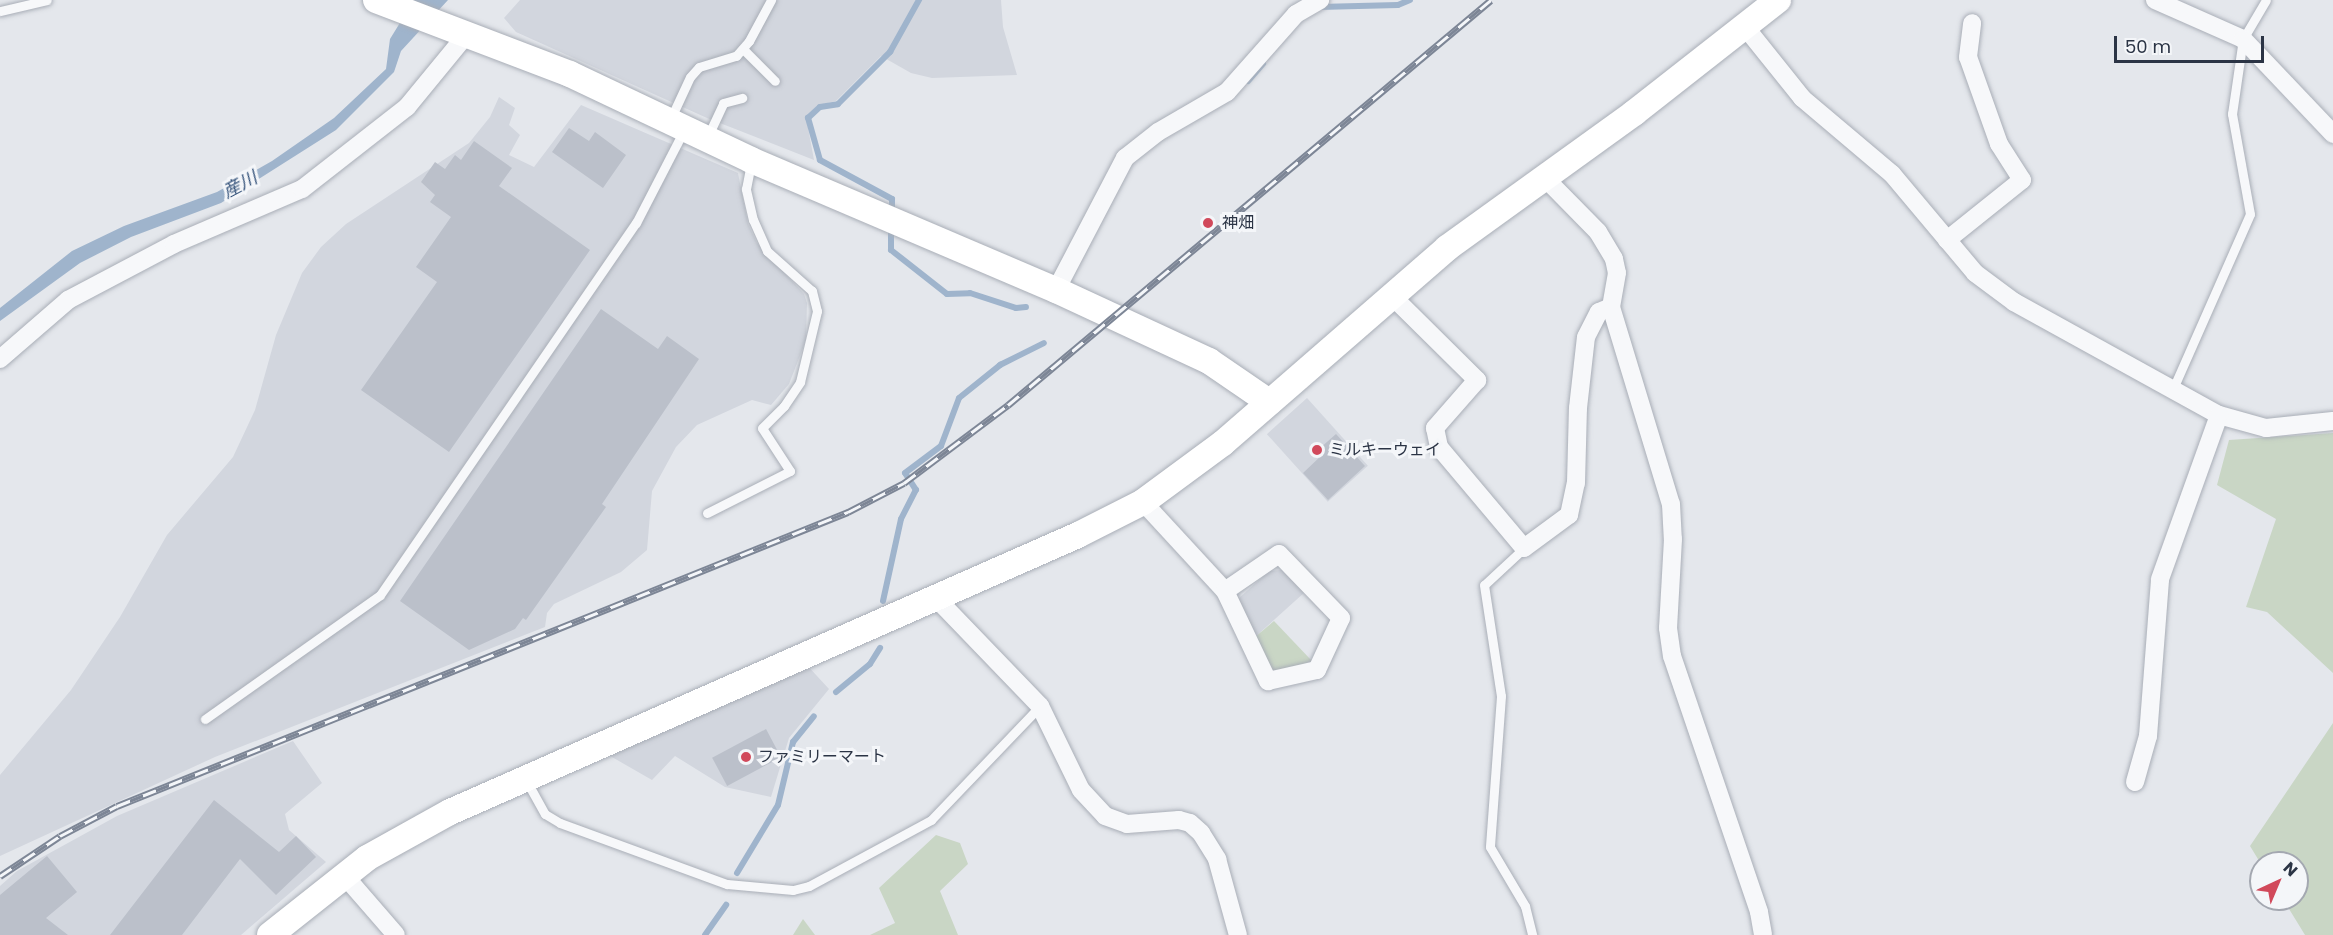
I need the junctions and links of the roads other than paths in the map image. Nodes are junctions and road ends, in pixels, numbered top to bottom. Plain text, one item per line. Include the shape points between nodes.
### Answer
1 (47, 0) edge
2 (376, 0) edge
3 (771, 0) edge
4 (1320, 0) edge
5 (1778, 0) edge
6 (2155, 0) edge
7 (2266, 0) edge
8 (0, 11) edge
9 (1972, 23) dead end
10 (1746, 28) junction
11 (462, 32) junction
12 (2243, 39) junction
13 (743, 49) junction
14 (775, 81) dead end
15 (742, 98) dead end
16 (687, 129) junction
17 (2333, 134) edge
18 (751, 160) junction
19 (1544, 177) junction
20 (1947, 240) junction
21 (1056, 290) junction
22 (1392, 296) junction
23 (1611, 308) junction
24 (0, 359) edge
25 (2172, 391) junction
26 (1269, 402) junction
27 (2219, 415) junction
28 (2333, 421) edge
29 (1143, 502) junction
30 (707, 513) dead end
31 (1524, 548) junction
32 (1225, 591) junction
33 (936, 598) junction
34 (1040, 706) junction
35 (205, 719) dead end
36 (525, 777) junction
37 (2135, 782) dead end
38 (344, 875) junction
39 (270, 935) edge
40 (396, 935) edge
41 (1238, 935) edge
42 (1532, 935) edge
43 (1763, 935) edge

1 - 8 lane
2 - 11 street
3 - 13 lane
4 - 21 street via 1296,14 1227,92 1158,132 1125,158
5 - 10 street
6 - 12 street
7 - 12 lane
9 - 20 street via 1968,57 1999,144 2022,180
10 - 19 street
10 - 20 street via 1802,98 1892,174
11 - 16 street via 570,74
11 - 24 street via 407,107 302,189 174,244 68,300
12 - 17 street
12 - 25 lane via 2232,114 2250,214
13 - 14 lane
13 - 16 lane via 732,59 699,67 690,77
15 - 16 lane via 723,103
16 - 18 street
16 - 35 lane via 636,223 380,595
18 - 21 street
18 - 30 lane via 746,189 753,220 767,251 812,291 817,311 800,382 762,428 790,471
19 - 22 street via 1464,235
19 - 23 street via 1608,245 1617,273
20 - 25 street via 1975,273 2014,303
21 - 26 street via 1209,360
22 - 26 street
22 - 31 street via 1478,380 1435,428 1439,447
23 - 31 street via 1599,312 1586,337 1578,408 1576,483 1569,515
23 - 43 street via 1671,504 1668,628 1672,656 1760,912
25 - 27 street
26 - 29 street via 1194,467
27 - 28 street via 2266,428
27 - 37 street via 2160,579 2148,736
29 - 32 street
29 - 33 street
31 - 42 lane via 1484,585 1501,696 1490,847 1525,906
32 - 32 street via 1268,681 1317,670 1341,618 1279,554
33 - 34 street
33 - 36 street
34 - 36 lane via 931,820 809,886 793,890 727,884 560,823 545,814
34 - 41 street via 1081,790 1105,816 1127,824 1179,820 1190,823 1201,833 1217,859
36 - 38 street via 390,844
38 - 39 street
38 - 40 street

